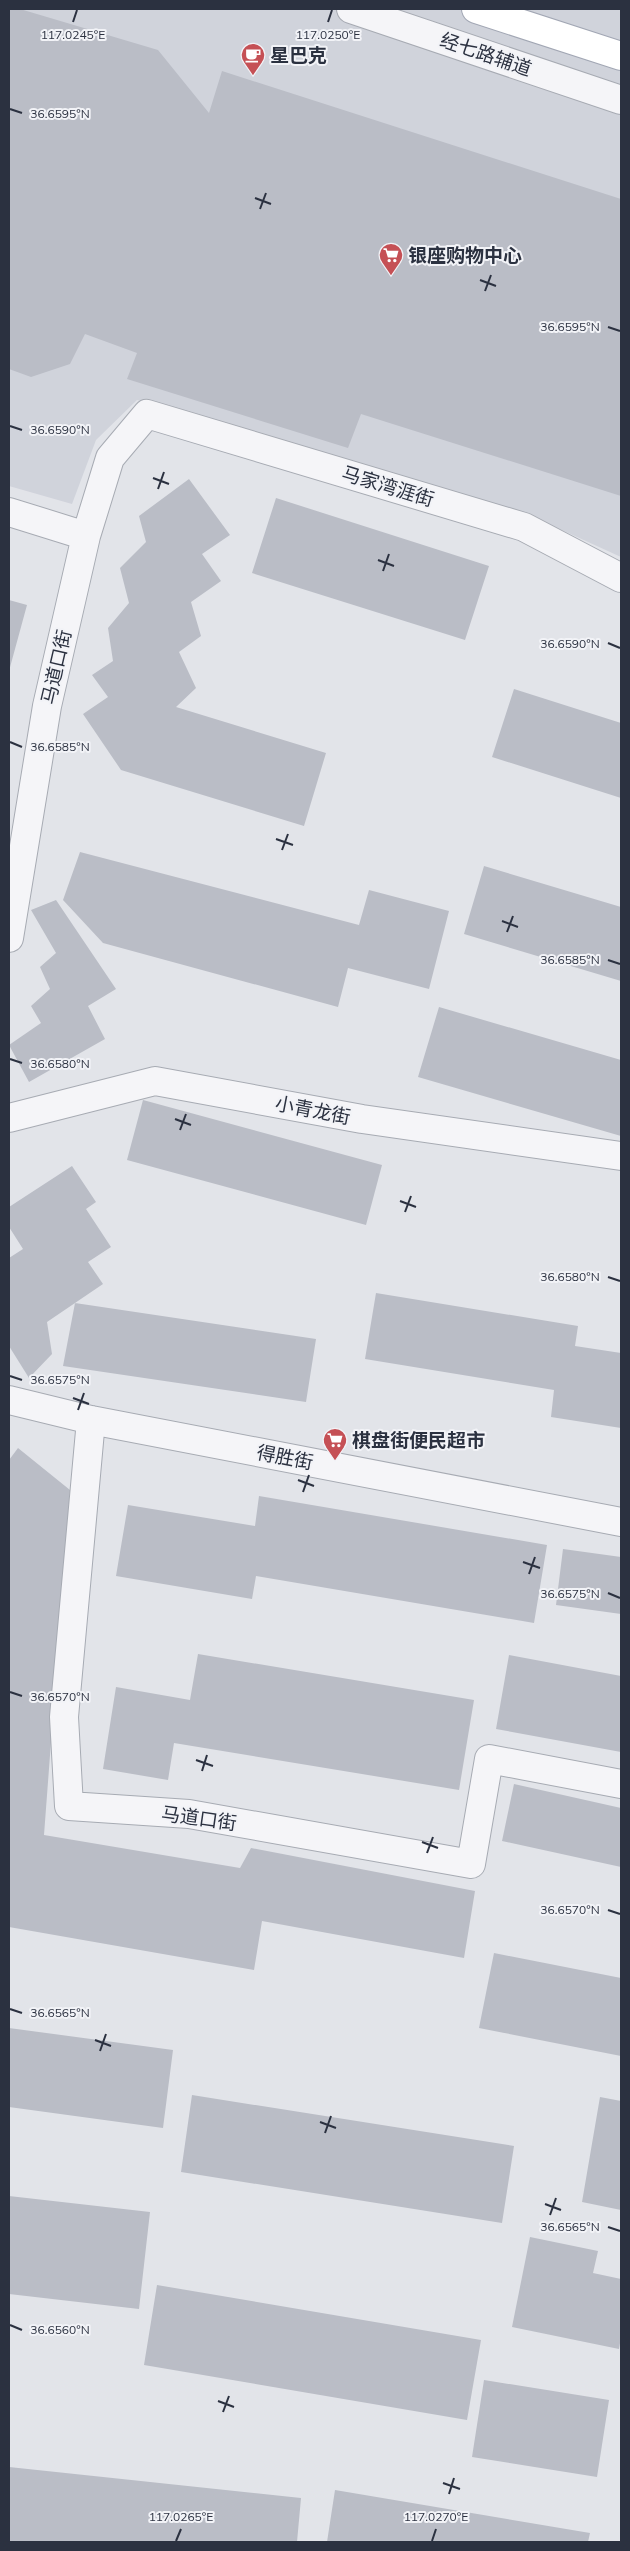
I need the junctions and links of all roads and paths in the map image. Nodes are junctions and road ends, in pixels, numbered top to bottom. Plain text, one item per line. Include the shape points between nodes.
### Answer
1 (351, 9) edge
2 (476, 9) edge
3 (621, 56) edge
4 (621, 100) edge
5 (147, 414) joint
6 (9, 512) edge
7 (86, 536) junction
8 (621, 578) edge
9 (9, 938) edge
10 (9, 1118) edge
11 (621, 1156) edge
12 (9, 1400) edge
13 (91, 1420) junction
14 (621, 1522) edge
15 (621, 1784) edge

1 - 4 street, 经七路辅道
2 - 3 main road
5 - 7 street, 马道口街 via 110,458
5 - 8 street, 马家湾涯街 via 524,527
6 - 7 street
7 - 9 street, 马道口街 via 47,706
10 - 11 street, 小青龙街 via 155,1081 362,1119
12 - 13 street, 得胜街
13 - 14 street, 得胜街
13 - 15 street, 马道口街 via 64,1717 69,1806 189,1814 471,1864 489,1759

